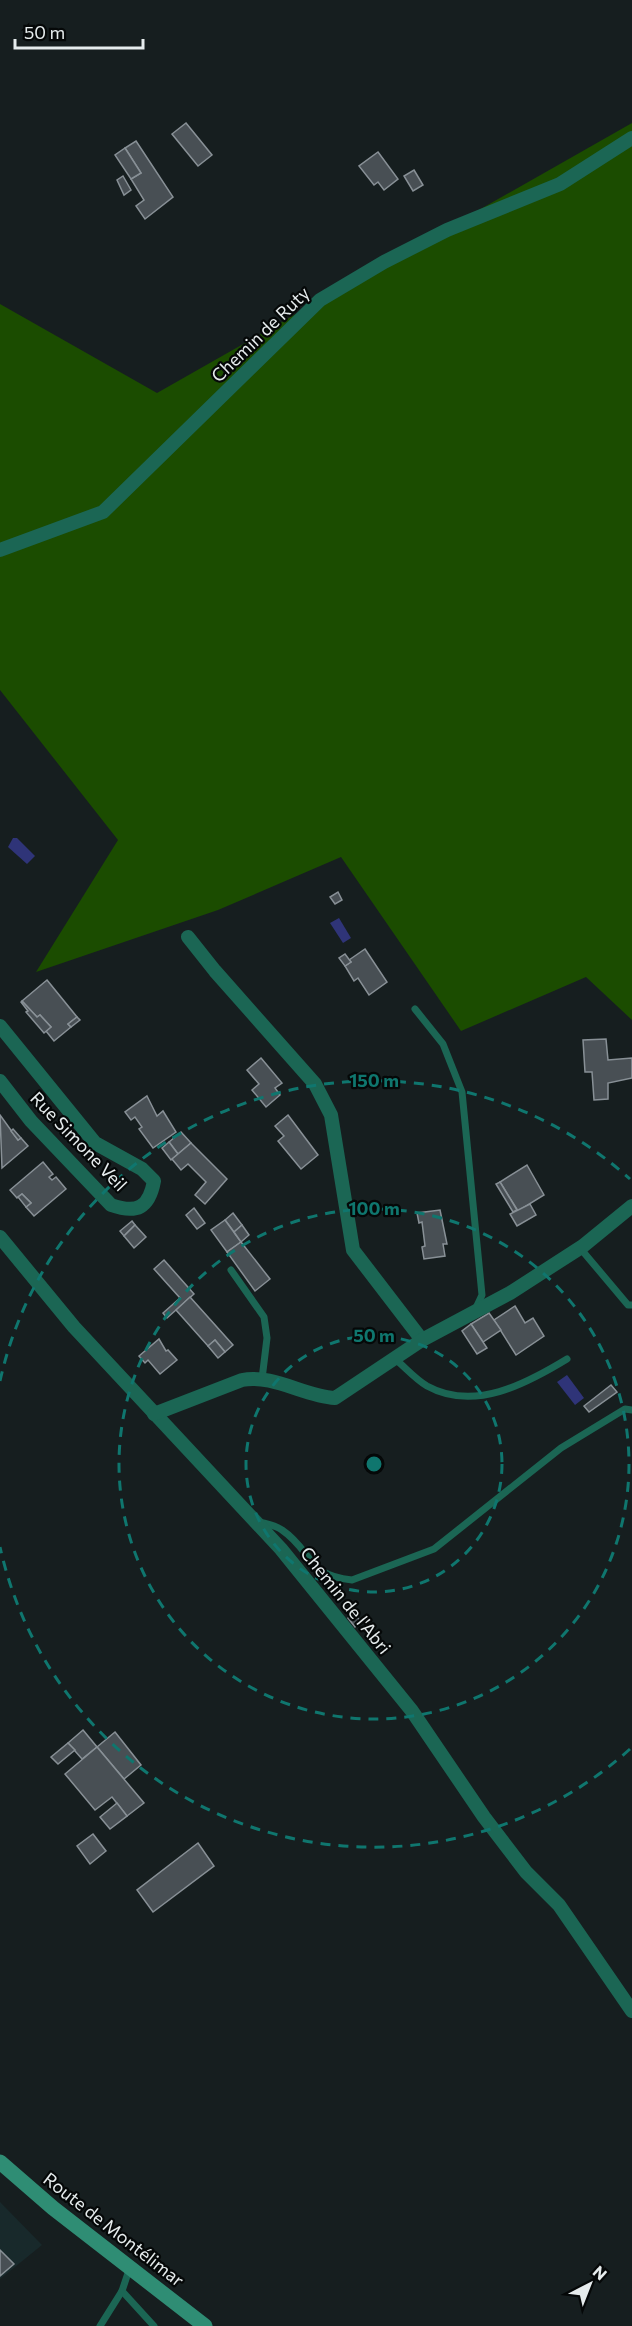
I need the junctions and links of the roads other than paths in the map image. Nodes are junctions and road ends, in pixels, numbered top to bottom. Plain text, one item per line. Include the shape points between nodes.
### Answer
1 (632, 138) edge
2 (0, 550) edge
3 (188, 937) dead end
4 (415, 1009) dead end
5 (0, 1026) edge
6 (0, 1081) edge
7 (632, 1206) edge
8 (0, 1237) edge
9 (580, 1248) junction
10 (231, 1270) dead end
11 (632, 1305) edge
12 (474, 1312) junction
13 (423, 1341) junction
14 (395, 1359) junction
15 (567, 1359) dead end
16 (262, 1379) junction
17 (632, 1410) edge
18 (154, 1414) junction
19 (250, 1518) junction
20 (632, 2011) edge
21 (0, 2162) edge
22 (130, 2267) junction
23 (122, 2291) junction
24 (100, 2326) edge
25 (154, 2326) edge
26 (205, 2326) edge

1 - 2 street, Chemin de Ruty via 560,184 384,261 320,300 104,512
3 - 13 street via 315,1084 331,1115 352,1250
4 - 12 lane via 443,1044 462,1092 482,1295
5 - 6 street, Rue Simone Veil via 95,1143 142,1169 154,1181 145,1205 128,1211 111,1205 31,1121
7 - 9 street
8 - 18 street, Chemin de l'Abri via 74,1327
9 - 11 lane
9 - 12 street
10 - 16 lane via 264,1317 267,1338
12 - 13 street
13 - 14 street
14 - 15 lane via 426,1386 451,1395 495,1395
14 - 16 street via 335,1398 318,1397
16 - 18 street via 242,1380
17 - 19 lane via 625,1409 561,1448 434,1549 352,1580 320,1571 282,1530
18 - 19 street, Chemin de l'Abri
19 - 20 street, Chemin de l'Abri via 281,1549 412,1711 484,1816 526,1872 559,1905
21 - 22 main road, Route de Montélimar
22 - 23 lane
22 - 26 main road, Route de Montélimar
23 - 24 lane
23 - 25 lane

